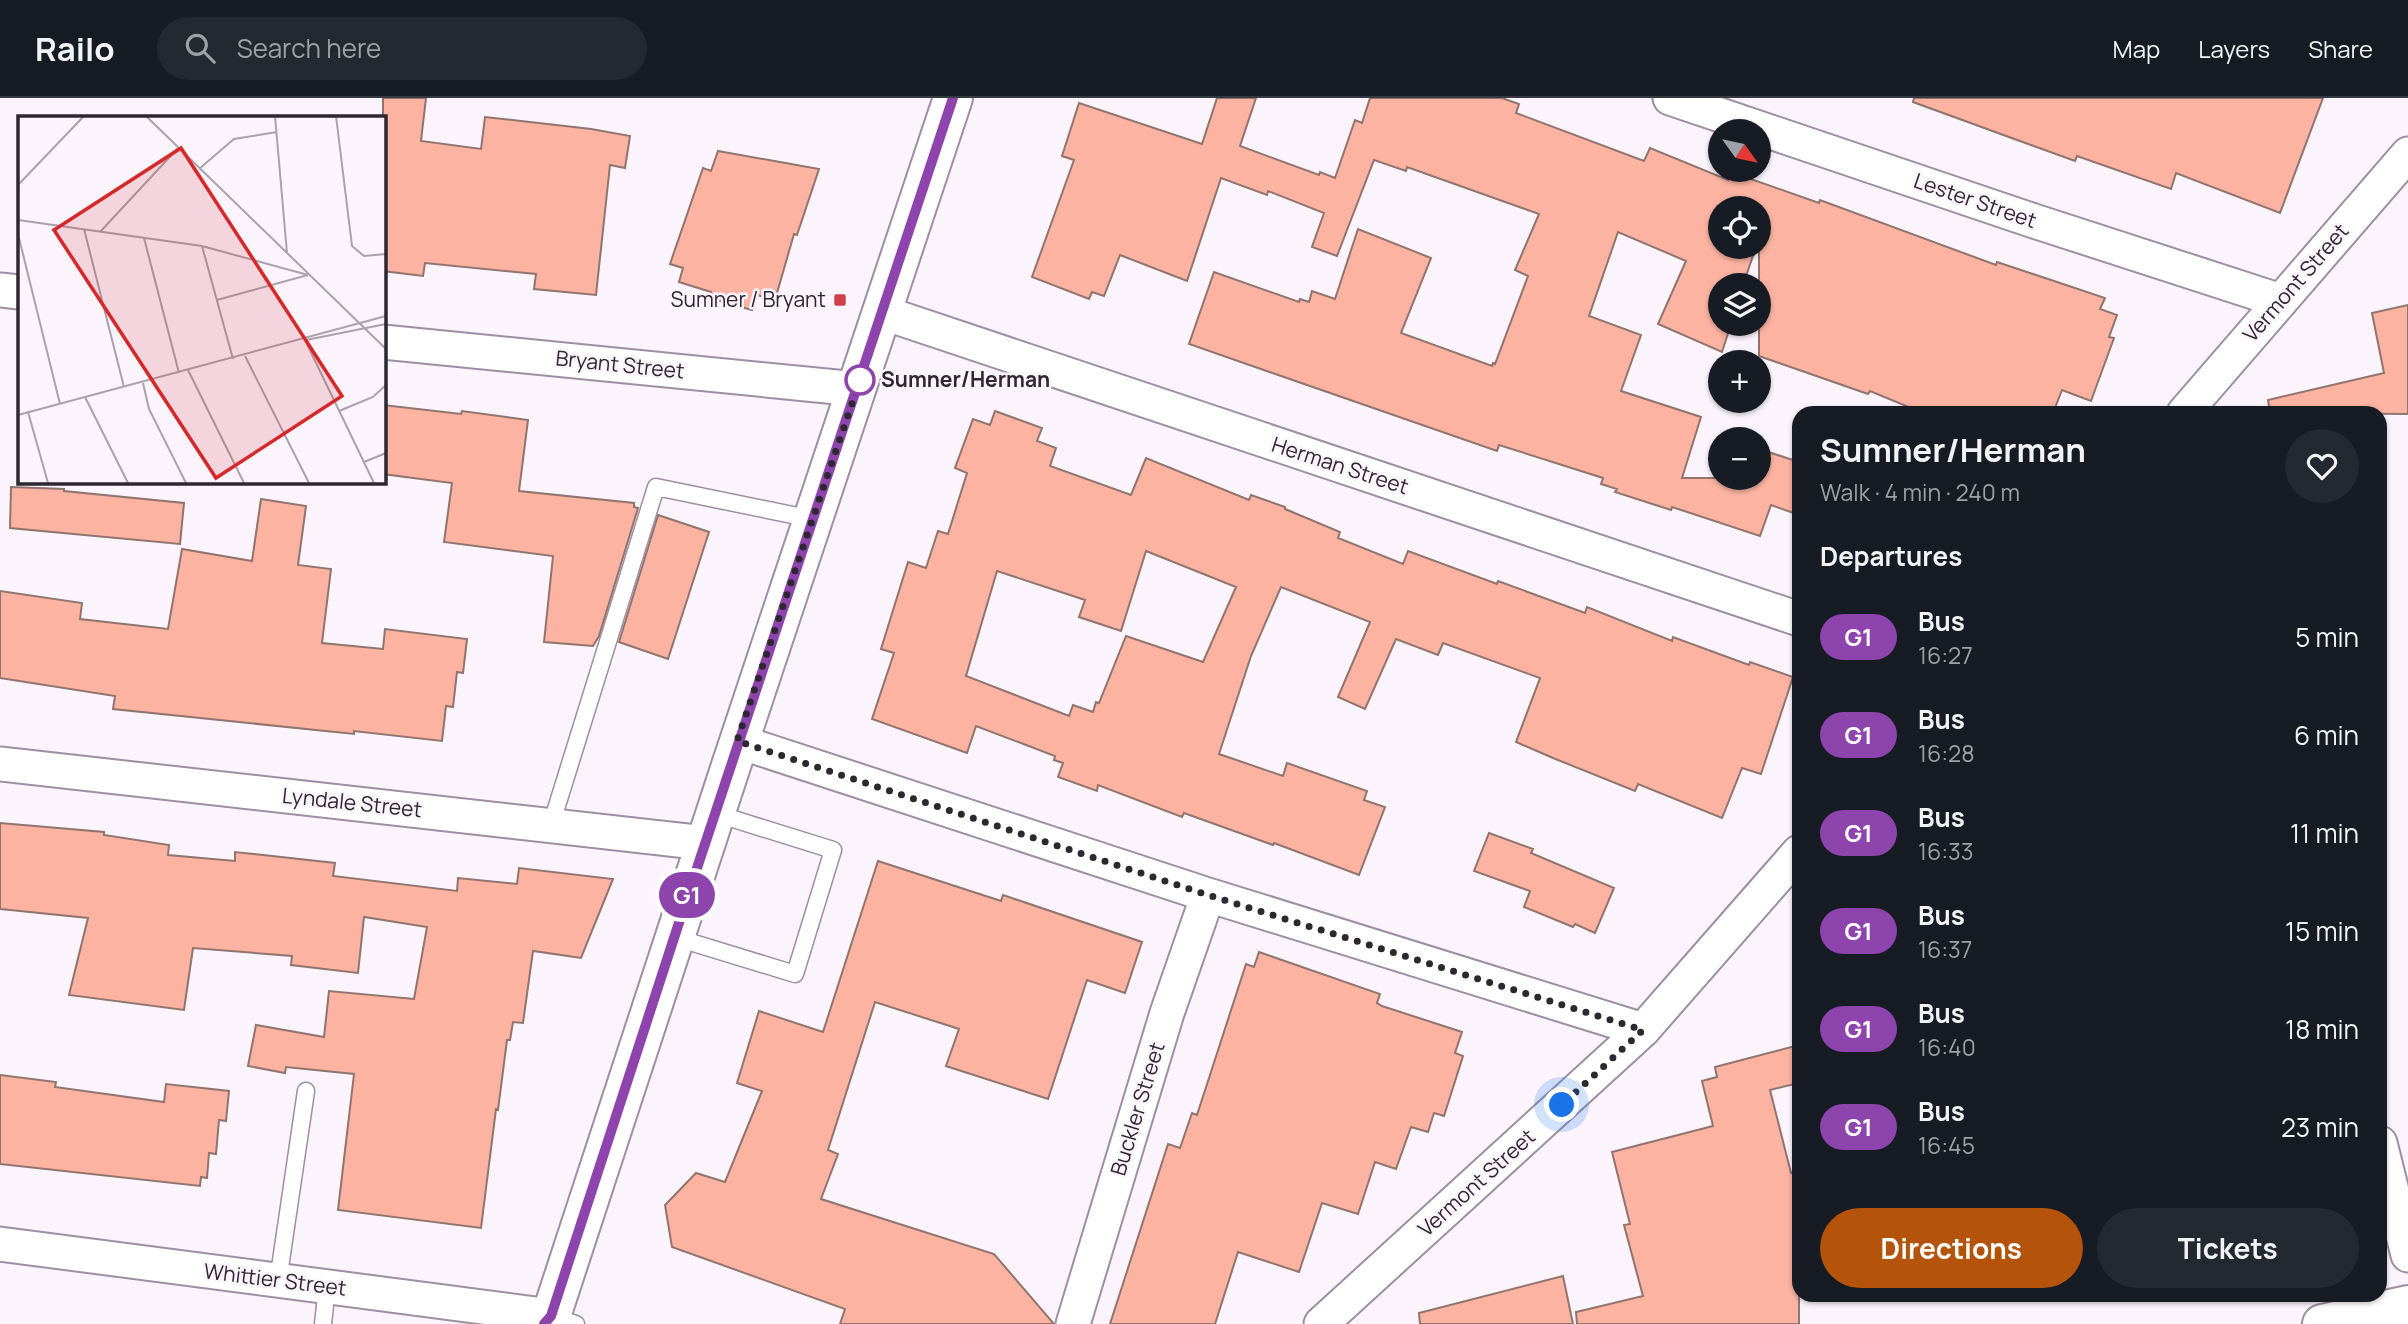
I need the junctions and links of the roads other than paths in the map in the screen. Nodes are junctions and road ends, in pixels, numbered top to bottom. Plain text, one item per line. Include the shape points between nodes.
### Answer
1 (953, 98) edge
2 (1670, 98) edge
3 (2408, 154) edge
4 (0, 290) edge
5 (18, 292) edge
6 (2281, 301) junction
7 (881, 312) junction
8 (385, 342) edge
9 (857, 389) junction
10 (2195, 406) edge
11 (812, 519) junction
12 (1792, 617) edge
13 (737, 741) junction
14 (0, 764) edge
15 (551, 825) junction
16 (709, 828) junction
17 (1792, 860) edge
18 (1208, 895) junction
19 (674, 937) junction
20 (1643, 1030) junction
21 (306, 1091) dead end
22 (2387, 1171) edge
23 (0, 1244) edge
24 (2408, 1255) edge
25 (278, 1281) junction
26 (327, 1287) junction
27 (2408, 1306) edge
28 (555, 1322) edge
29 (323, 1324) edge
30 (1073, 1324) edge
31 (1321, 1324) edge
32 (2322, 1324) edge

1 - 7 main road
2 - 6 street, Lester Street
3 - 6 street, Vermont Street
4 - 5 street
6 - 10 street, Vermont Street
7 - 9 main road
7 - 12 street, Herman Street
8 - 9 street, Bryant Street
9 - 11 main road
11 - 13 main road
11 - 15 lane via 656,487
13 - 16 main road
13 - 18 street
14 - 15 street, Lyndale Street
15 - 16 street, Lyndale Street
16 - 19 main road
16 - 19 lane via 833,850 795,975
17 - 20 street, Vermont Street
18 - 20 street
18 - 30 street, Buckler Street via 1167,1013
19 - 28 main road
20 - 31 street, Vermont Street
21 - 25 lane
22 - 24 street
23 - 25 street, Whittier Street
25 - 26 street, Whittier Street
26 - 28 street, Whittier Street
26 - 29 lane
27 - 32 main road

